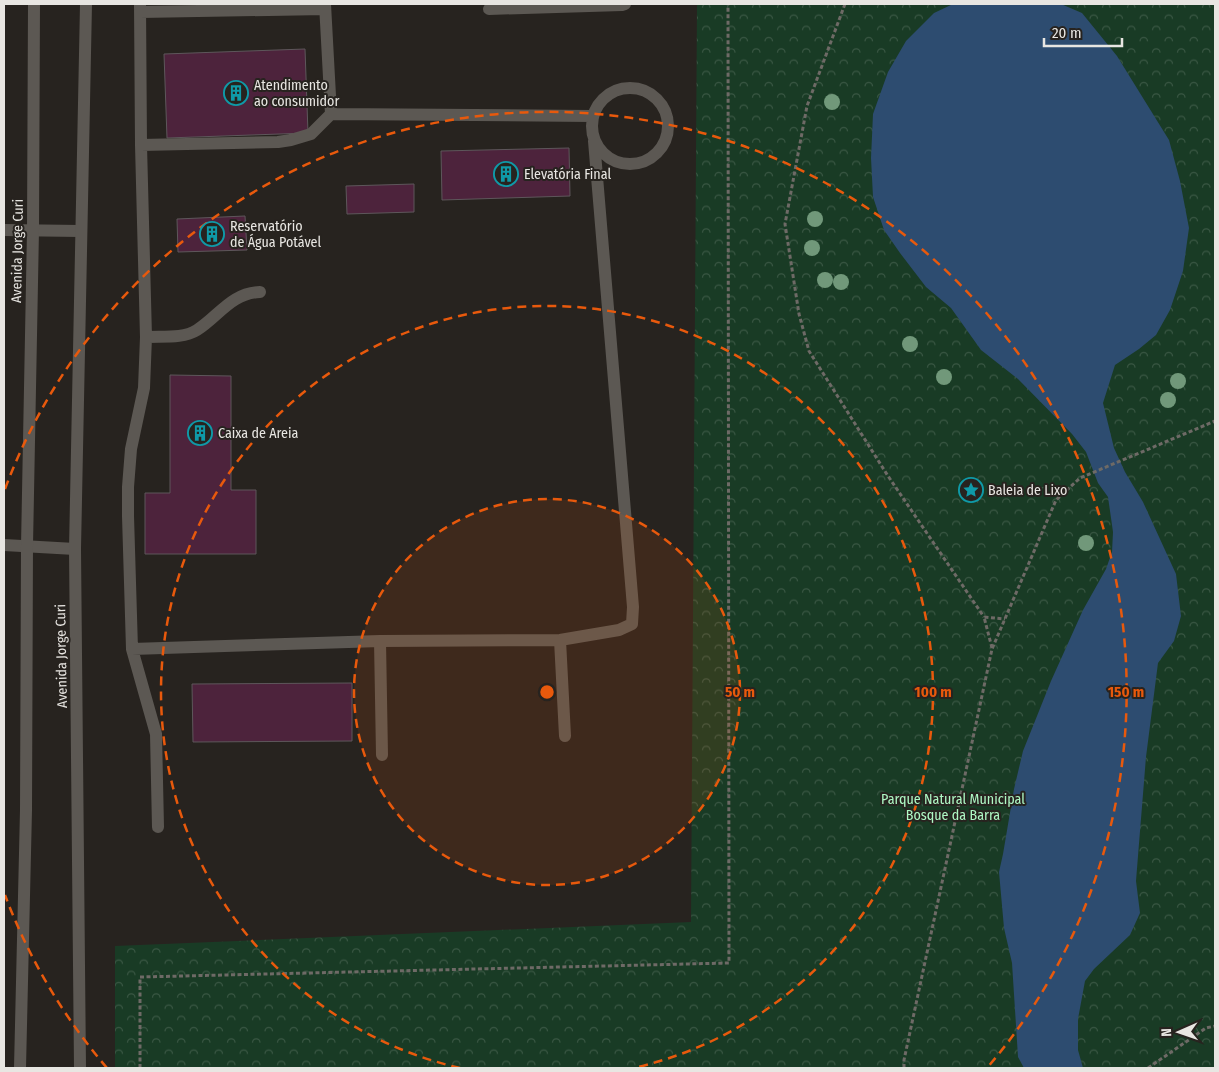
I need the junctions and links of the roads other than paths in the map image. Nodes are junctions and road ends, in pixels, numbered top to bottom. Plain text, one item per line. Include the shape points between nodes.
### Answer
1 (34, 4) edge
2 (86, 4) edge
3 (625, 4) edge
4 (325, 7) edge
5 (140, 8) edge
6 (489, 9) dead end
7 (331, 114) junction
8 (592, 116) junction
9 (594, 141) junction
10 (141, 145) junction
11 (4, 230) edge
12 (33, 230) junction
13 (81, 231) junction
14 (260, 292) dead end
15 (146, 337) junction
16 (4, 545) edge
17 (26, 546) junction
18 (75, 549) junction
19 (560, 640) junction
20 (380, 641) junction
21 (132, 649) junction
22 (565, 736) dead end
23 (382, 755) dead end
24 (158, 827) dead end
25 (20, 1068) edge
26 (80, 1068) edge

1 - 12 street, Avenida Jorge Curi
2 - 13 street, Avenida Jorge Curi
3 - 6 street
4 - 5 street
4 - 7 street
5 - 10 street
7 - 8 street
7 - 10 street via 311,134 292,140
8 - 9 street
8 - 9 street via 607,95 618,89 637,88 654,96 663,106 668,130 658,153 635,165 610,160
9 - 19 street via 632,624 618,630
10 - 15 street
11 - 12 street
12 - 13 street
12 - 17 street, Avenida Jorge Curi
13 - 18 street, Avenida Jorge Curi
14 - 15 street via 235,299 196,330 182,335
15 - 21 street via 144,388 131,448 128,488
16 - 17 street
17 - 18 street
17 - 25 street, Avenida Jorge Curi via 26,810
18 - 26 street, Avenida Jorge Curi
19 - 20 street
19 - 22 street
20 - 21 street
20 - 23 street
21 - 24 street via 156,734

